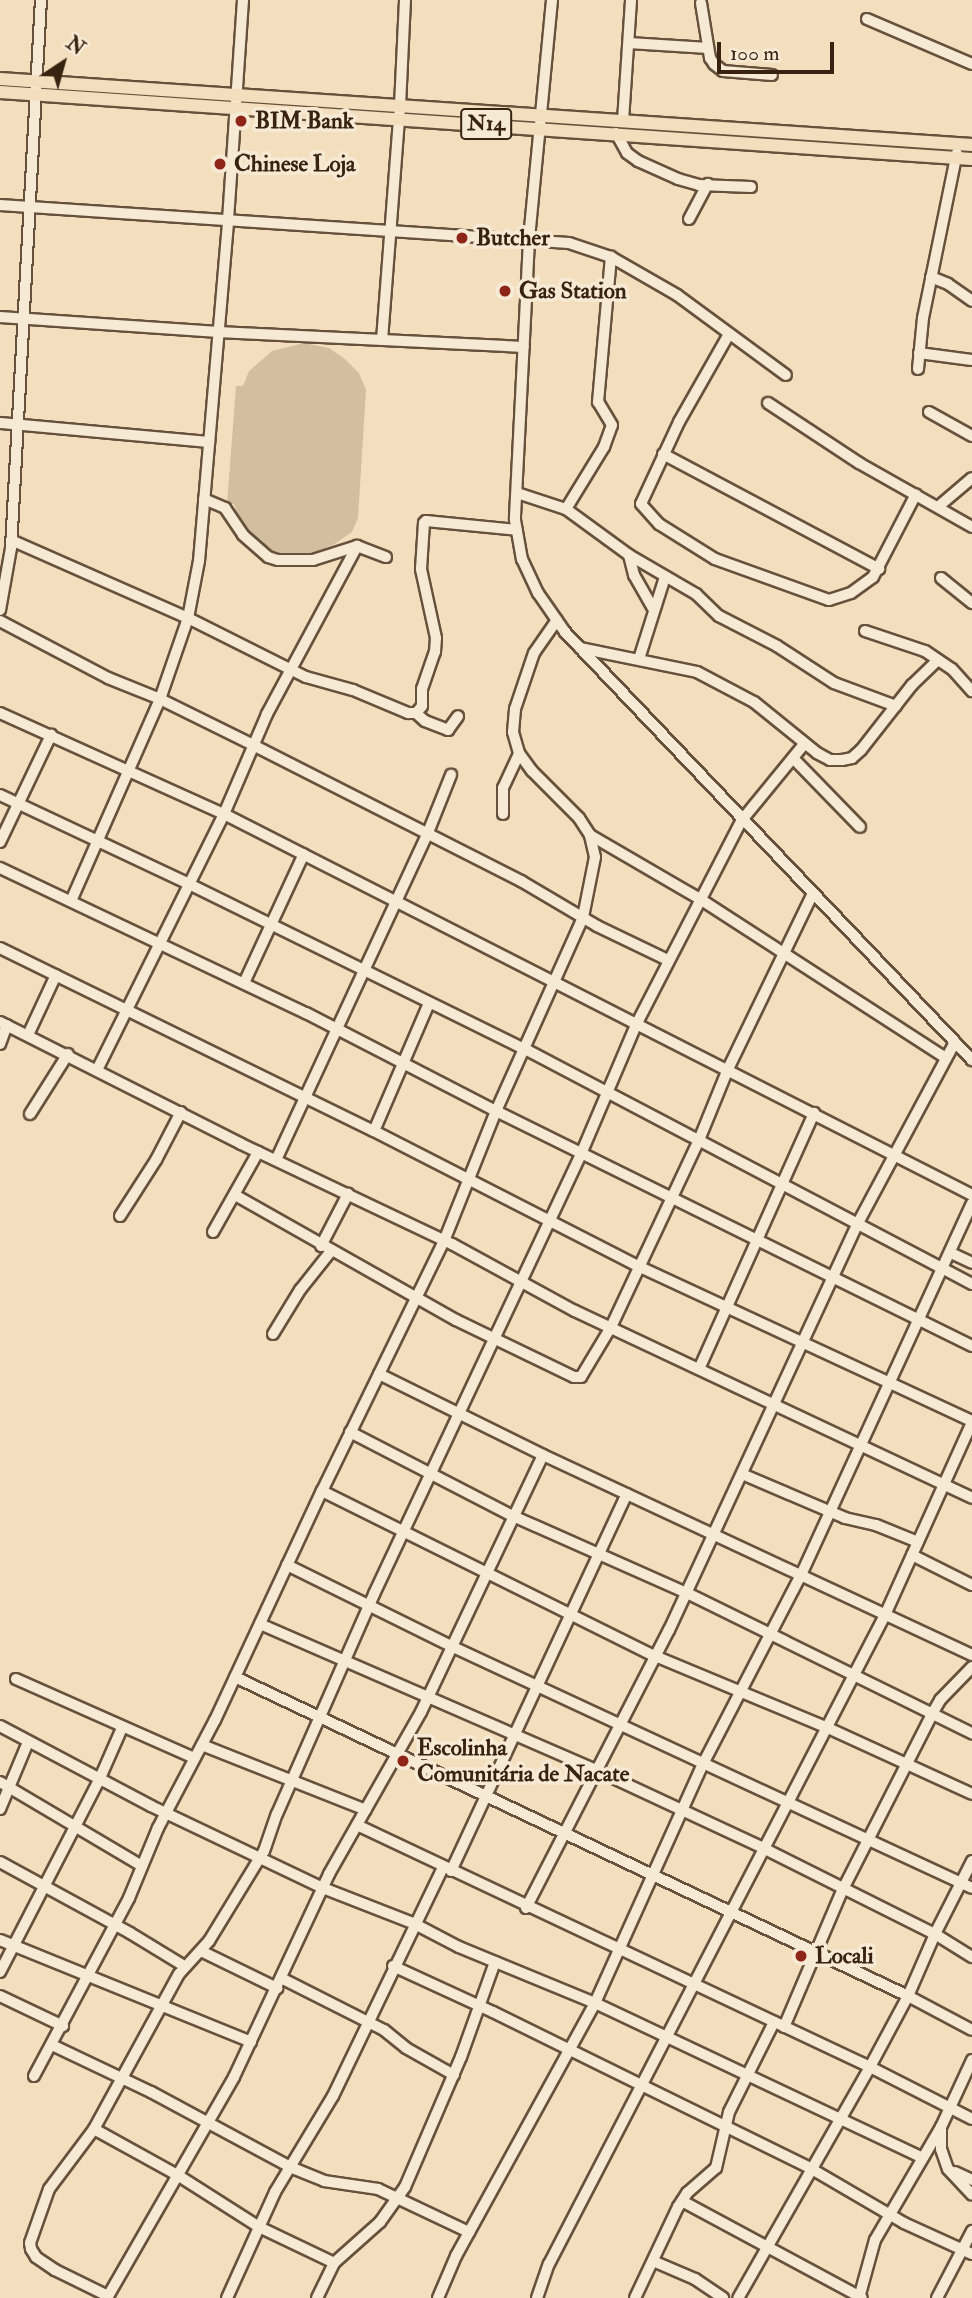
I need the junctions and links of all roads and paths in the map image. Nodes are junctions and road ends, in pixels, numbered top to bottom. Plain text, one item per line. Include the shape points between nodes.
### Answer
1 (41, 0) edge
2 (243, 0) edge
3 (405, 0) edge
4 (552, 0) edge
5 (631, 0) edge
6 (701, 3) dead end
7 (867, 19) dead end
8 (629, 43) junction
9 (708, 48) junction
10 (972, 64) edge
11 (772, 75) dead end
12 (0, 79) edge
13 (37, 89) junction
14 (0, 93) edge
15 (236, 102) junction
16 (400, 113) junction
17 (623, 121) junction
18 (540, 122) junction
19 (616, 133) junction
20 (706, 133) junction
21 (965, 144) edge
22 (957, 158) junction
23 (972, 159) edge
24 (708, 184) junction
25 (751, 187) dead end
26 (0, 205) edge
27 (29, 207) junction
28 (689, 219) dead end
29 (228, 220) junction
30 (391, 231) junction
31 (530, 240) junction
32 (611, 257) junction
33 (931, 276) junction
34 (972, 301) edge
35 (0, 317) edge
36 (21, 319) junction
37 (218, 332) junction
38 (729, 334) junction
39 (382, 340) junction
40 (524, 347) junction
41 (919, 353) junction
42 (972, 360) edge
43 (918, 369) dead end
44 (786, 375) dead end
45 (768, 403) dead end
46 (929, 412) dead end
47 (0, 422) edge
48 (16, 423) junction
49 (972, 436) edge
50 (209, 442) junction
51 (663, 454) junction
52 (972, 478) edge
53 (517, 493) junction
54 (916, 494) junction
55 (204, 499) junction
56 (939, 506) junction
57 (566, 509) junction
58 (972, 527) edge
59 (517, 530) junction
60 (11, 540) junction
61 (357, 546) junction
62 (629, 555) junction
63 (386, 557) dead end
64 (878, 569) junction
65 (666, 577) junction
66 (941, 578) dead end
67 (972, 603) edge
68 (0, 610) edge
69 (654, 610) junction
70 (188, 618) junction
71 (556, 620) junction
72 (0, 621) edge
73 (865, 631) dead end
74 (580, 648) junction
75 (639, 659) junction
76 (938, 660) junction
77 (290, 668) junction
78 (972, 691) edge
79 (160, 699) junction
80 (896, 706) junction
81 (0, 713) edge
82 (416, 713) junction
83 (458, 716) dead end
84 (51, 735) junction
85 (805, 743) junction
86 (253, 745) junction
87 (519, 753) junction
88 (793, 758) junction
89 (129, 772) junction
90 (451, 775) dead end
91 (0, 795) edge
92 (19, 804) junction
93 (224, 814) junction
94 (503, 814) dead end
95 (742, 820) junction
96 (860, 828) dead end
97 (427, 835) junction
98 (590, 835) junction
99 (99, 841) junction
100 (0, 842) edge
101 (304, 855) junction
102 (0, 868) edge
103 (187, 883) junction
104 (813, 893) junction
105 (700, 899) junction
106 (396, 900) junction
107 (71, 901) junction
108 (583, 917) junction
109 (271, 925) junction
110 (159, 943) junction
111 (0, 948) edge
112 (782, 954) junction
113 (668, 960) junction
114 (364, 971) junction
115 (56, 975) junction
116 (556, 982) junction
117 (244, 984) junction
118 (429, 1003) junction
119 (127, 1009) junction
120 (4, 1023) edge
121 (637, 1023) junction
122 (338, 1029) junction
123 (28, 1035) junction
124 (955, 1042) junction
125 (0, 1044) edge
126 (525, 1049) junction
127 (68, 1054) junction
128 (971, 1055) edge
129 (946, 1058) junction
130 (402, 1063) junction
131 (728, 1069) junction
132 (97, 1070) junction
133 (607, 1092) junction
134 (304, 1099) junction
135 (496, 1111) junction
136 (181, 1112) junction
137 (814, 1113) junction
138 (30, 1114) dead end
139 (374, 1131) junction
140 (699, 1140) junction
141 (258, 1152) junction
142 (581, 1153) junction
143 (893, 1154) junction
144 (276, 1160) junction
145 (470, 1180) junction
146 (782, 1183) junction
147 (348, 1194) junction
148 (235, 1195) junction
149 (972, 1195) edge
150 (673, 1196) junction
151 (972, 1203) edge
152 (120, 1216) dead end
153 (550, 1219) junction
154 (858, 1223) junction
155 (213, 1232) dead end
156 (757, 1240) junction
157 (444, 1241) junction
158 (321, 1246) junction
159 (331, 1251) junction
160 (951, 1253) junction
161 (972, 1263) edge
162 (640, 1267) junction
163 (944, 1269) junction
164 (832, 1279) junction
165 (519, 1282) junction
166 (972, 1284) edge
167 (417, 1296) junction
168 (728, 1307) junction
169 (918, 1321) junction
170 (611, 1328) junction
171 (273, 1334) dead end
172 (495, 1338) junction
173 (802, 1342) junction
174 (972, 1346) edge
175 (699, 1369) junction
176 (379, 1374) junction
177 (889, 1382) junction
178 (773, 1405) junction
179 (460, 1413) junction
180 (972, 1421) edge
181 (350, 1432) junction
182 (859, 1446) junction
183 (543, 1455) junction
184 (741, 1474) junction
185 (431, 1475) junction
186 (944, 1485) junction
187 (322, 1490) junction
188 (627, 1494) junction
189 (972, 1498) edge
190 (829, 1512) junction
191 (513, 1516) junction
192 (404, 1532) junction
193 (715, 1535) junction
194 (918, 1542) junction
195 (598, 1554) junction
196 (912, 1555) junction
197 (286, 1565) junction
198 (484, 1574) junction
199 (800, 1575) junction
200 (972, 1585) edge
201 (687, 1593) junction
202 (369, 1605) junction
203 (570, 1615) junction
204 (885, 1615) junction
205 (260, 1624) junction
206 (769, 1634) junction
207 (451, 1646) junction
208 (972, 1655) edge
209 (655, 1656) junction
210 (344, 1660) junction
211 (972, 1667) edge
212 (853, 1676) junction
213 (235, 1677) junction
214 (16, 1679) dead end
215 (536, 1685) junction
216 (739, 1691) junction
217 (428, 1697) junction
218 (932, 1714) junction
219 (320, 1715) junction
220 (620, 1724) junction
221 (0, 1726) edge
222 (122, 1728) junction
223 (828, 1728) junction
224 (972, 1733) edge
225 (514, 1734) junction
226 (28, 1742) junction
227 (202, 1745) junction
228 (400, 1754) junction
229 (194, 1758) junction
230 (704, 1762) junction
231 (907, 1764) junction
232 (596, 1770) junction
233 (100, 1778) junction
234 (293, 1780) junction
235 (5, 1785) edge
236 (486, 1794) junction
237 (972, 1794) edge
238 (788, 1800) junction
239 (0, 1808) edge
240 (366, 1810) junction
241 (682, 1810) junction
242 (165, 1813) junction
243 (357, 1825) junction
244 (74, 1827) junction
245 (565, 1832) junction
246 (869, 1839) junction
247 (763, 1848) junction
248 (261, 1857) junction
249 (972, 1861) edge
250 (0, 1862) edge
251 (142, 1866) junction
252 (447, 1869) junction
253 (652, 1874) junction
254 (961, 1882) junction
255 (45, 1886) junction
256 (323, 1888) junction
257 (972, 1888) edge
258 (843, 1889) junction
259 (526, 1908) junction
260 (731, 1913) junction
261 (414, 1923) junction
262 (115, 1925) junction
263 (935, 1934) junction
264 (0, 1940) edge
265 (14, 1946) junction
266 (617, 1949) junction
267 (201, 1951) junction
268 (816, 1952) junction
269 (972, 1957) edge
270 (495, 1962) junction
271 (184, 1966) junction
272 (393, 1966) junction
273 (0, 1972) edge
274 (89, 1976) junction
275 (279, 1983) junction
276 (695, 1985) junction
277 (0, 1996) edge
278 (908, 1996) junction
279 (595, 2003) junction
280 (478, 2005) junction
281 (162, 2007) junction
282 (367, 2021) junction
283 (64, 2025) junction
284 (779, 2025) junction
285 (972, 2030) edge
286 (668, 2038) junction
287 (251, 2042) junction
288 (52, 2045) junction
289 (569, 2050) junction
290 (972, 2060) edge
291 (870, 2067) junction
292 (454, 2075) junction
293 (34, 2076) dead end
294 (746, 2076) junction
295 (123, 2079) junction
296 (643, 2085) junction
297 (950, 2108) junction
298 (839, 2119) junction
299 (972, 2119) edge
300 (209, 2124) junction
301 (724, 2127) junction
302 (941, 2127) junction
303 (94, 2129) junction
304 (921, 2157) junction
305 (290, 2167) junction
306 (810, 2168) junction
307 (948, 2169) junction
308 (179, 2176) junction
309 (972, 2180) edge
310 (972, 2195) edge
311 (399, 2198) junction
312 (682, 2201) junction
313 (888, 2214) junction
314 (259, 2227) junction
315 (972, 2231) edge
316 (469, 2232) junction
317 (765, 2248) junction
318 (967, 2252) edge
319 (653, 2262) junction
320 (334, 2263) junction
321 (108, 2297) edge
322 (860, 2297) edge
323 (227, 2298) edge
324 (317, 2298) edge
325 (438, 2298) edge
326 (537, 2298) edge
327 (635, 2298) edge
328 (723, 2298) edge
329 (738, 2298) edge
330 (937, 2298) edge

1 - 13 street
2 - 15 street
3 - 16 street
4 - 18 street
5 - 8 street
6 - 9 street
7 - 10 street
8 - 9 street
8 - 17 street
9 - 11 street via 710,58 723,71
12 - 13 main road, N14
13 - 14 main road, N14
13 - 15 main road, N14
13 - 27 street
15 - 16 main road, N14
15 - 29 street
16 - 18 main road, N14
16 - 30 street
17 - 18 main road, N14
17 - 20 main road, N14
18 - 19 main road, N14
18 - 31 street
19 - 20 main road, N14
19 - 24 street via 627,153 638,161 678,179
20 - 21 main road, N14
20 - 22 main road, N14
21 - 22 street
22 - 23 main road, N14
22 - 33 street
24 - 25 street
24 - 28 street
26 - 27 street
27 - 29 street
27 - 36 street
29 - 30 street
29 - 37 street
30 - 31 street
30 - 39 street
31 - 32 street via 569,243
31 - 40 street
32 - 38 street via 677,295
32 - 57 street via 598,402 612,425 604,447
33 - 34 street
33 - 41 street
35 - 36 street
36 - 37 street
36 - 48 street
37 - 39 street
37 - 50 street
38 - 44 street
38 - 51 street
39 - 40 street
40 - 53 street
41 - 42 street
41 - 43 street
45 - 54 street
46 - 49 street
47 - 48 street
48 - 50 street
48 - 60 street
50 - 55 street
51 - 64 street
51 - 64 street via 641,504 659,524 715,559 829,600 851,593
52 - 56 street
53 - 57 street
53 - 59 street
54 - 56 street
54 - 64 street
55 - 61 street via 225,508 243,535 278,560 313,561
55 - 70 street
56 - 58 street
57 - 62 street
59 - 71 street via 522,559
59 - 82 street via 424,523 421,569 436,638 422,706
60 - 68 street
60 - 70 street
61 - 63 street
61 - 77 street
62 - 65 street
62 - 69 street via 634,575
65 - 69 street
65 - 80 street via 696,594 719,616 834,683
66 - 67 street
69 - 75 street
70 - 77 street
70 - 79 street
71 - 74 street
71 - 87 street via 534,653 516,709 513,732
72 - 79 street via 108,678
73 - 76 street via 925,651
74 - 75 street
74 - 95 street
75 - 85 street via 710,678 754,702
76 - 78 street
76 - 80 street
77 - 82 street
77 - 86 street
79 - 86 street
79 - 89 street
80 - 85 street via 852,758 831,760
81 - 84 street
82 - 83 street via 447,730
84 - 89 street
84 - 92 street
85 - 88 street
86 - 93 street
86 - 97 street
87 - 94 street via 503,788
87 - 98 street
88 - 95 street
88 - 96 street
89 - 93 street
89 - 99 street
90 - 97 street
91 - 92 street
92 - 99 street
92 - 100 street
93 - 101 street
93 - 103 street
95 - 104 street
95 - 105 street
97 - 106 street
97 - 108 street
98 - 105 street
98 - 108 street via 595,857
99 - 103 street
99 - 107 street
101 - 106 street
101 - 109 street
102 - 107 street
103 - 109 street
103 - 110 street
104 - 112 street
104 - 124 street
105 - 112 street
105 - 113 street
106 - 114 street
106 - 116 street
107 - 110 street
108 - 113 street
108 - 116 street
109 - 114 street
109 - 117 street
110 - 117 street
110 - 119 street
111 - 115 street
112 - 129 street
112 - 131 street
113 - 121 street
114 - 118 street
114 - 122 street
115 - 119 street
115 - 123 street
116 - 121 street
116 - 126 street
117 - 122 street
118 - 126 street
118 - 130 street
119 - 132 street
119 - 134 street
120 - 123 street
120 - 125 street
121 - 131 street
121 - 133 street
122 - 130 street
122 - 134 street
123 - 127 street
124 - 128 street
124 - 129 street
126 - 133 street
126 - 135 street
127 - 132 street
127 - 138 street
129 - 143 street
130 - 135 street
130 - 139 street
131 - 137 street
131 - 140 street
132 - 136 street
133 - 140 street
133 - 142 street
134 - 139 street
134 - 144 street
135 - 142 street
135 - 145 street
136 - 141 street
136 - 152 street
137 - 143 street
137 - 146 street
139 - 145 street
140 - 146 street
140 - 150 street
141 - 144 street
141 - 148 street
142 - 150 street
142 - 153 street
143 - 149 street
143 - 154 street
144 - 147 street
145 - 153 street
145 - 157 street
146 - 154 street
146 - 156 street
147 - 157 street
147 - 158 street
148 - 155 street
148 - 158 street
150 - 156 street
150 - 162 street
151 - 160 street
153 - 162 street
153 - 165 street
154 - 163 street
154 - 164 street
156 - 164 street
156 - 168 street
157 - 165 street
157 - 167 street
158 - 159 street
159 - 167 street
159 - 171 street
160 - 161 street
160 - 163 street
162 - 168 street
162 - 170 street
163 - 166 street
163 - 169 street
164 - 169 street
164 - 173 street
165 - 170 street
165 - 172 street
167 - 172 street
167 - 176 street
168 - 173 street
168 - 175 street
169 - 174 street
169 - 177 street
170 - 172 street via 581,1377
170 - 175 street
172 - 179 street
173 - 177 street
173 - 178 street
175 - 178 street
176 - 179 street
176 - 181 street
177 - 180 street
177 - 182 street
178 - 182 street
178 - 184 street
179 - 183 street
179 - 185 street
180 - 186 street
181 - 185 street
181 - 187 street
182 - 186 street
182 - 190 street
183 - 188 street
183 - 191 street
184 - 190 street
184 - 193 street
185 - 191 street
185 - 192 street
186 - 189 street
186 - 194 street
187 - 192 street
187 - 197 street
188 - 193 street
188 - 195 street
190 - 194 street
190 - 199 street
191 - 195 street
191 - 198 street
192 - 198 street
192 - 202 street
193 - 199 street
193 - 201 street
194 - 196 street
195 - 201 street
195 - 203 street
196 - 200 street
196 - 204 street
197 - 202 street
197 - 205 street
198 - 203 street
198 - 207 street
199 - 204 street
199 - 206 street
201 - 206 street
201 - 209 street
202 - 207 street
202 - 210 street
203 - 209 street
203 - 215 street
204 - 208 street
204 - 212 street
205 - 210 street
205 - 213 street
206 - 212 street
206 - 216 street
207 - 215 street
207 - 217 street
209 - 216 street
209 - 220 street
210 - 217 street
210 - 219 street
211 - 218 street
212 - 218 street
212 - 223 street
213 - 219 street
213 - 227 street
214 - 222 street
215 - 220 street
215 - 225 street
216 - 223 street
216 - 230 street
217 - 225 street
217 - 228 street
218 - 224 street
218 - 231 street
219 - 228 street
219 - 234 street
220 - 230 street
220 - 232 street
221 - 226 street
222 - 229 street
222 - 233 street
223 - 231 street
223 - 238 street
225 - 232 street
225 - 236 street
226 - 233 street
226 - 235 street
227 - 229 street
227 - 234 street
228 - 236 street
228 - 240 street
229 - 242 street
230 - 238 street
230 - 241 street
231 - 237 street
231 - 246 street
232 - 241 street
232 - 245 street
233 - 242 street
233 - 244 street
234 - 240 street
234 - 248 street
235 - 239 street
235 - 244 street
236 - 245 street
236 - 252 street
238 - 246 street
238 - 247 street
240 - 243 street
241 - 247 street
241 - 253 street
242 - 248 street
242 - 251 street
243 - 252 street
243 - 256 street
244 - 251 street
244 - 255 street
245 - 253 street
245 - 259 street
246 - 254 street
246 - 258 street
247 - 258 street
247 - 260 street
248 - 256 street
248 - 267 street
249 - 254 street
250 - 255 street
251 - 262 street
252 - 259 street
252 - 261 street
253 - 260 street
253 - 266 street
254 - 257 street
254 - 263 street
255 - 262 street
255 - 265 street
256 - 261 street
256 - 275 street
258 - 263 street
258 - 268 street
259 - 266 street
260 - 268 street
260 - 276 street
261 - 270 street
261 - 272 street
262 - 271 street
262 - 274 street
263 - 269 street
263 - 278 street
264 - 265 street
265 - 273 street
265 - 274 street
266 - 276 street
266 - 279 street
267 - 271 street
267 - 275 street
268 - 278 street
268 - 284 street
270 - 279 street
270 - 280 street
271 - 281 street
272 - 280 street
272 - 282 street
274 - 281 street
274 - 283 street
275 - 282 street
275 - 287 street
276 - 284 street
276 - 286 street
277 - 283 street
278 - 285 street
278 - 291 street
279 - 286 street
279 - 289 street
280 - 289 street
280 - 292 street
281 - 287 street
281 - 295 street
282 - 292 street
282 - 305 street via 333,2096
283 - 288 street
284 - 291 street
284 - 294 street
286 - 294 street
286 - 296 street
287 - 300 street
288 - 293 street
288 - 295 street
289 - 296 street
289 - 316 street
290 - 297 street
291 - 297 street
291 - 298 street
292 - 311 street
294 - 298 street
294 - 301 street
295 - 300 street
295 - 303 street
296 - 301 street
296 - 326 street via 550,2264
297 - 299 street
297 - 302 street
298 - 304 street
298 - 306 street
300 - 305 street
300 - 308 street
301 - 306 street
301 - 312 street via 716,2168
302 - 304 street
302 - 307 street via 941,2149
303 - 308 street
303 - 321 street via 49,2189 30,2243 36,2257
304 - 313 street
305 - 311 street
305 - 314 street
306 - 313 street
306 - 317 street
307 - 309 street
307 - 310 street
308 - 314 street
308 - 321 street
311 - 316 street
311 - 320 street via 380,2222
312 - 317 street
312 - 319 street
313 - 318 street
313 - 322 street via 875,2240
314 - 320 street
314 - 323 street
315 - 318 street
316 - 325 street
317 - 322 street
317 - 329 street
318 - 330 street
319 - 327 street
319 - 328 street via 677,2269
320 - 324 street

